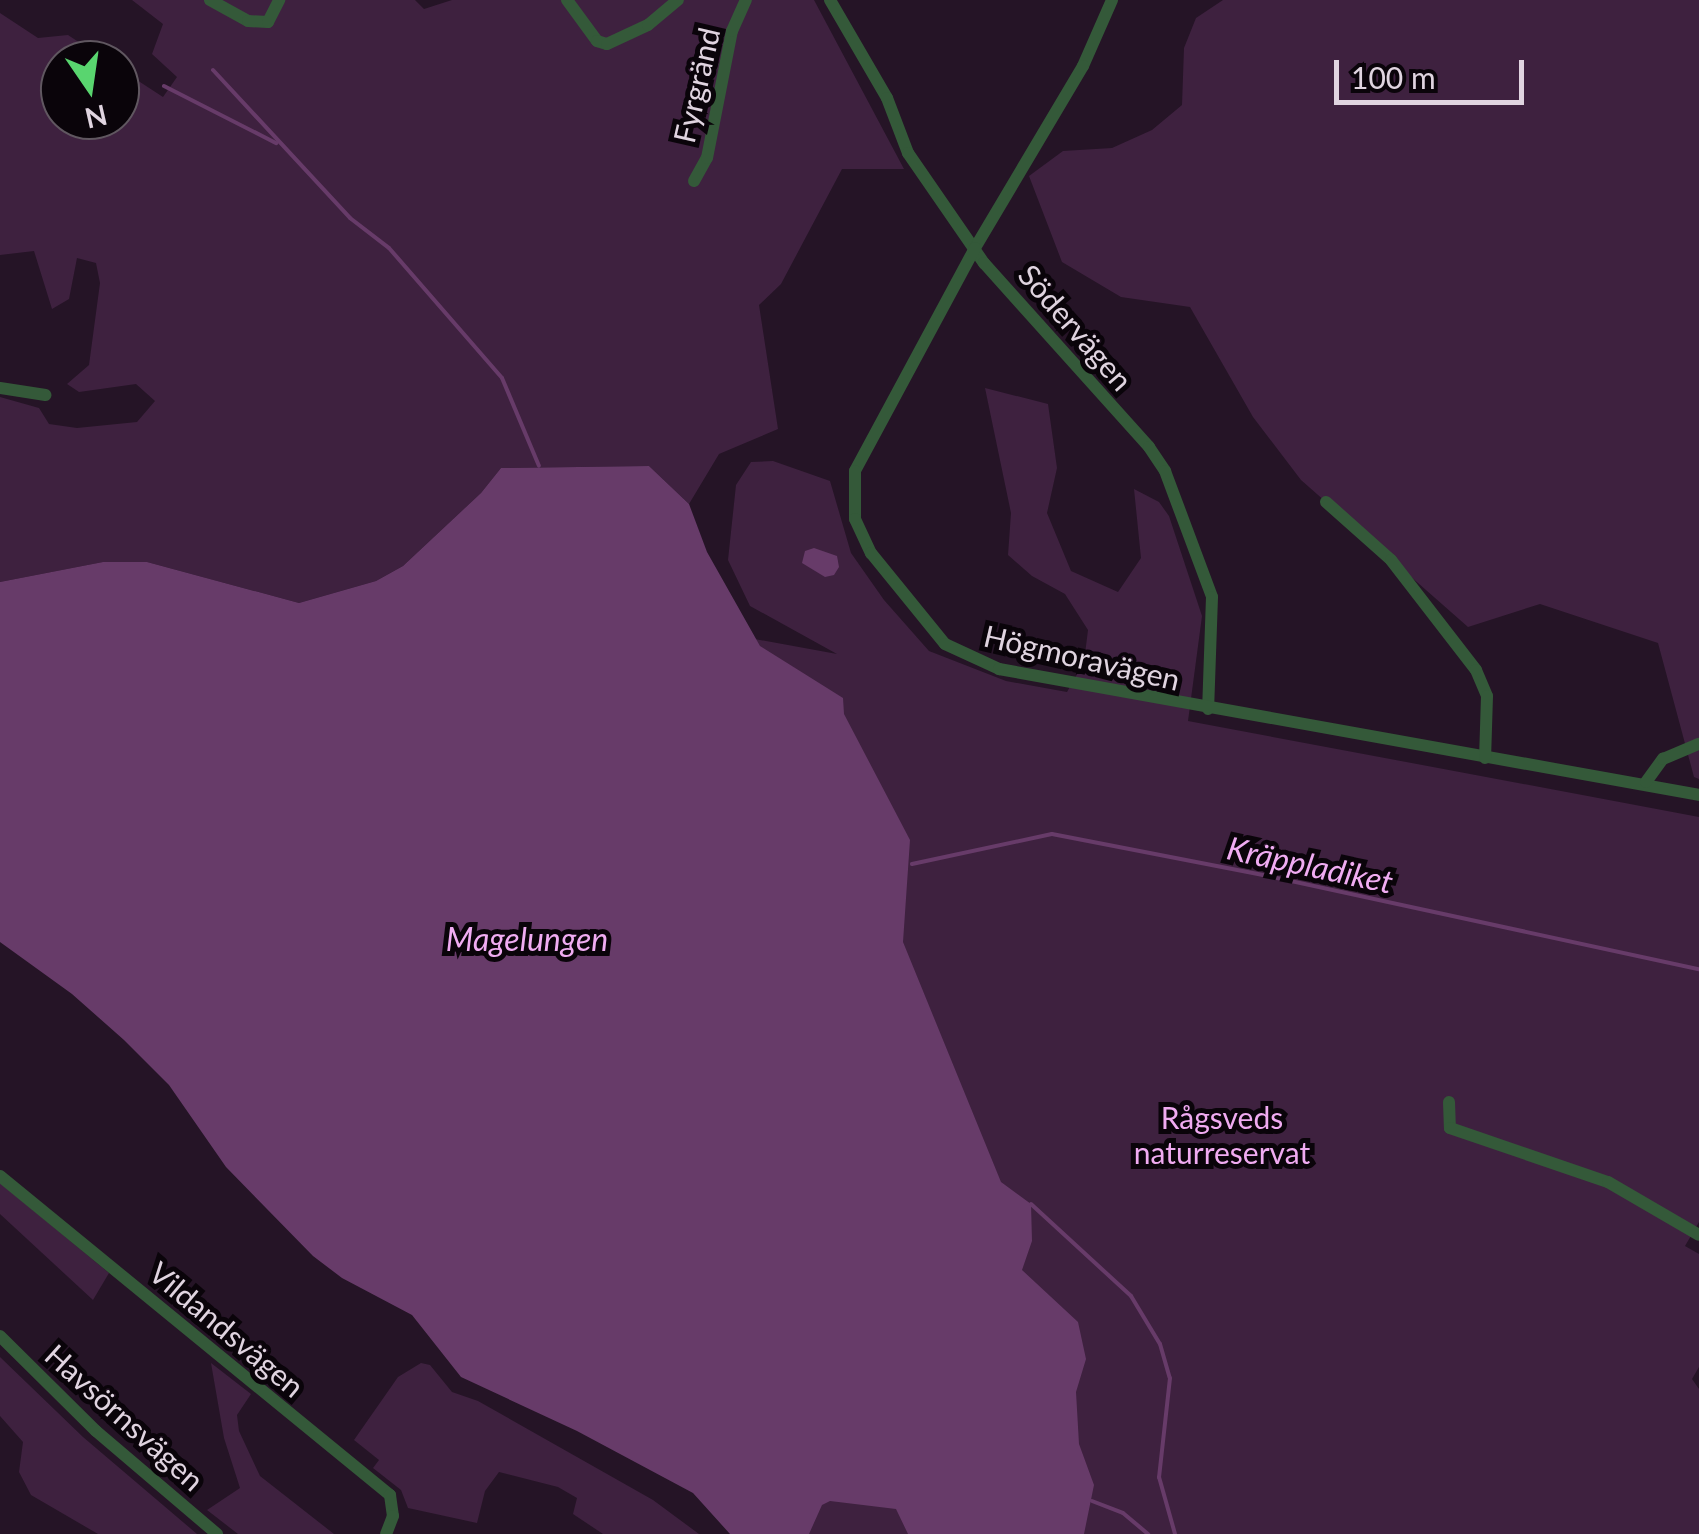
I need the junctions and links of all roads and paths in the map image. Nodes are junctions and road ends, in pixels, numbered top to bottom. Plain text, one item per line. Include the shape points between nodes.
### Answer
1 (210, 0) edge
2 (279, 0) edge
3 (567, 0) edge
4 (678, 0) edge
5 (746, 0) edge
6 (830, 0) edge
7 (1112, 0) edge
8 (694, 181) dead end
9 (975, 248) junction
10 (0, 388) edge
11 (45, 395) dead end
12 (1326, 502) dead end
13 (1208, 709) junction
14 (1699, 744) edge
15 (1485, 758) junction
16 (1646, 782) junction
17 (1699, 795) edge
18 (1450, 1102) dead end
19 (0, 1176) edge
20 (1699, 1234) edge
21 (0, 1336) edge
22 (218, 1534) edge
23 (386, 1534) edge

1 - 2 street via 248,21 268,22
3 - 4 street, Fyrgränd via 597,41 608,44 648,25
5 - 8 street, Fyrgränd via 732,31 707,158
6 - 9 street, Södervägen via 888,98 908,153
7 - 9 street, Högmoravägen via 1083,66
9 - 13 street, Södervägen via 1165,471 1212,596
9 - 13 street, Högmoravägen via 856,471 859,536 945,644 971,659
10 - 11 street
12 - 15 street via 1390,560 1476,670 1487,696
13 - 15 street, Högmoravägen
14 - 16 street via 1662,759
15 - 16 street, Högmoravägen
16 - 17 street, Högmoravägen
18 - 20 street via 1450,1128 1608,1182
19 - 23 street, Vildandsvägen via 390,1495 393,1516
21 - 22 street, Havsörnsvägen via 96,1431

